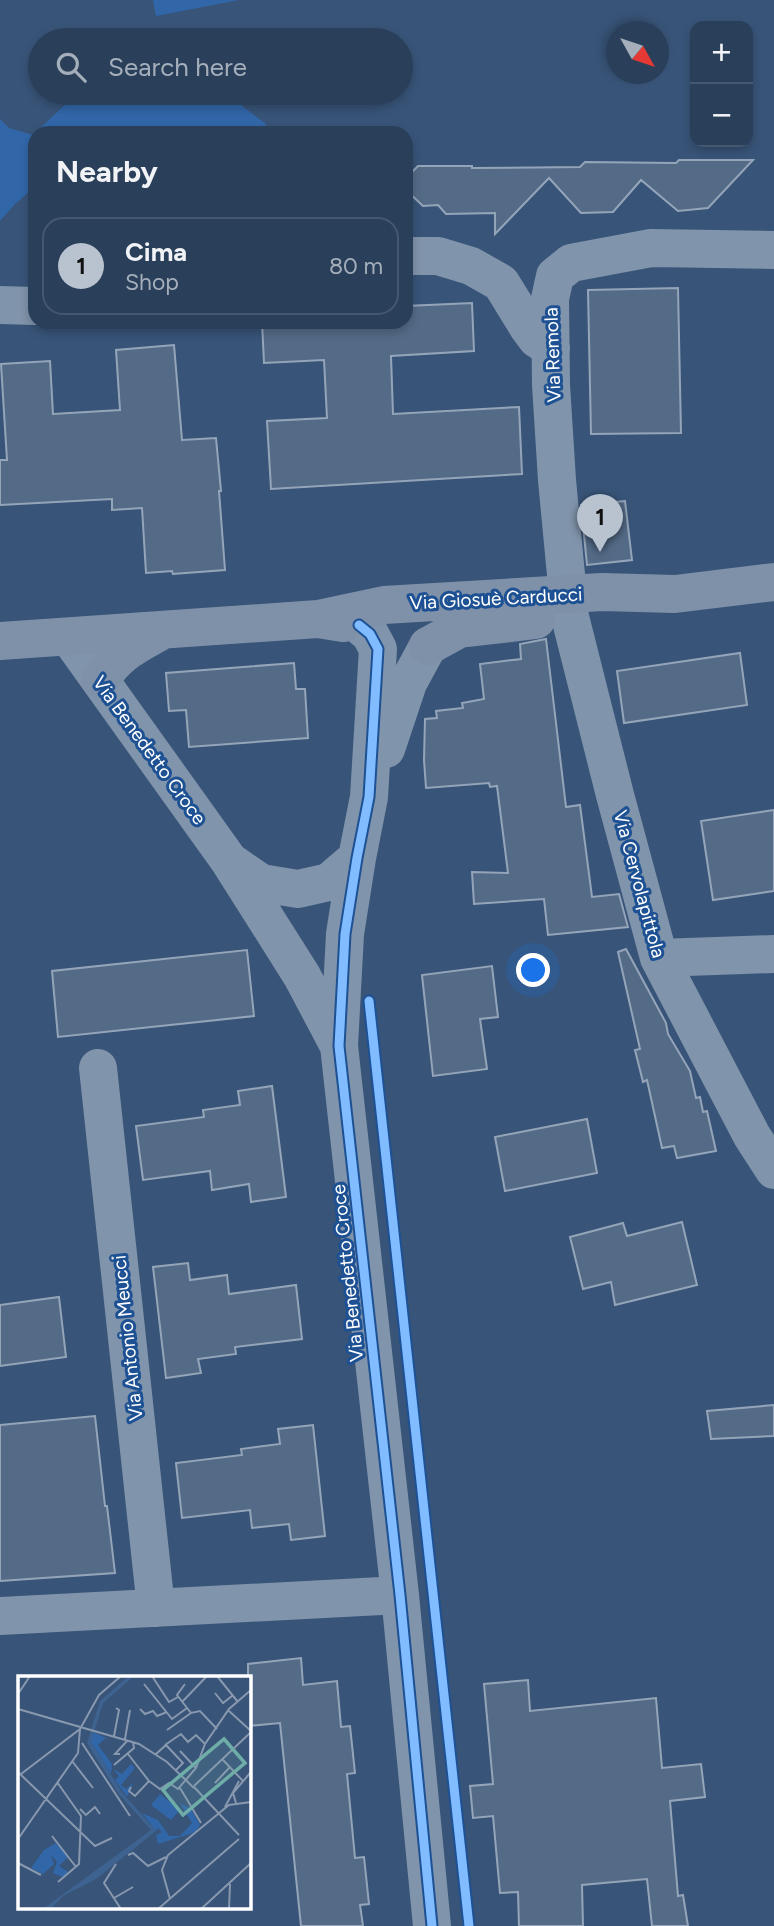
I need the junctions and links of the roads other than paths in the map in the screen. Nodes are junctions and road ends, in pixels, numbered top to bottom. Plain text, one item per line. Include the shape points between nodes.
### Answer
1 (774, 250) edge
2 (413, 256) edge
3 (0, 305) edge
4 (28, 306) edge
5 (551, 348) junction
6 (774, 582) edge
7 (569, 606) junction
8 (318, 619) junction
9 (359, 625) joint
10 (163, 631) junction
11 (69, 638) junction
12 (0, 641) edge
13 (428, 646) joint
14 (100, 680) junction
15 (369, 797) junction
16 (356, 858) junction
17 (230, 862) junction
18 (774, 954) edge
19 (659, 958) junction
20 (339, 1046) junction
21 (98, 1068) dead end
22 (774, 1170) edge
23 (400, 1595) junction
24 (156, 1608) junction
25 (0, 1616) edge
26 (432, 1926) edge

1 - 5 street, Via Remola via 651,248 572,263 555,276 550,299
2 - 5 street via 438,256 471,266 501,283 532,333
3 - 4 street
5 - 7 street, Via Remola via 556,480
6 - 7 main road, Via Giosuè Carducci via 675,594 602,592
7 - 8 main road, Via Giosuè Carducci via 384,605
7 - 13 main road, Via Giosuè Carducci via 460,629
7 - 19 street, Via Cervolapittola
8 - 9 main road, Via Giosuè Carducci
8 - 10 main road, Via Giosuè Carducci
9 - 15 street, Via Benedetto Croce via 378,649
10 - 11 main road, Via Giosuè Carducci
10 - 14 main road, Via Giosuè Carducci via 128,649
11 - 12 main road, Via Giosuè Carducci
11 - 14 street, Via Benedetto Croce
13 - 15 street, Via Benedetto Croce via 408,683
14 - 17 street, Via Benedetto Croce
15 - 16 street, Via Benedetto Croce
16 - 17 street, Via Benedetto Croce via 329,882 298,889 261,883
16 - 20 street, Via Benedetto Croce via 345,934
17 - 20 street, Via Benedetto Croce via 302,976
18 - 19 street
19 - 22 street, Via Cervolapittola
20 - 23 street, Via Benedetto Croce
21 - 24 street, Via Antonio Meucci
23 - 24 street
23 - 26 street, Via Benedetto Croce
24 - 25 street

